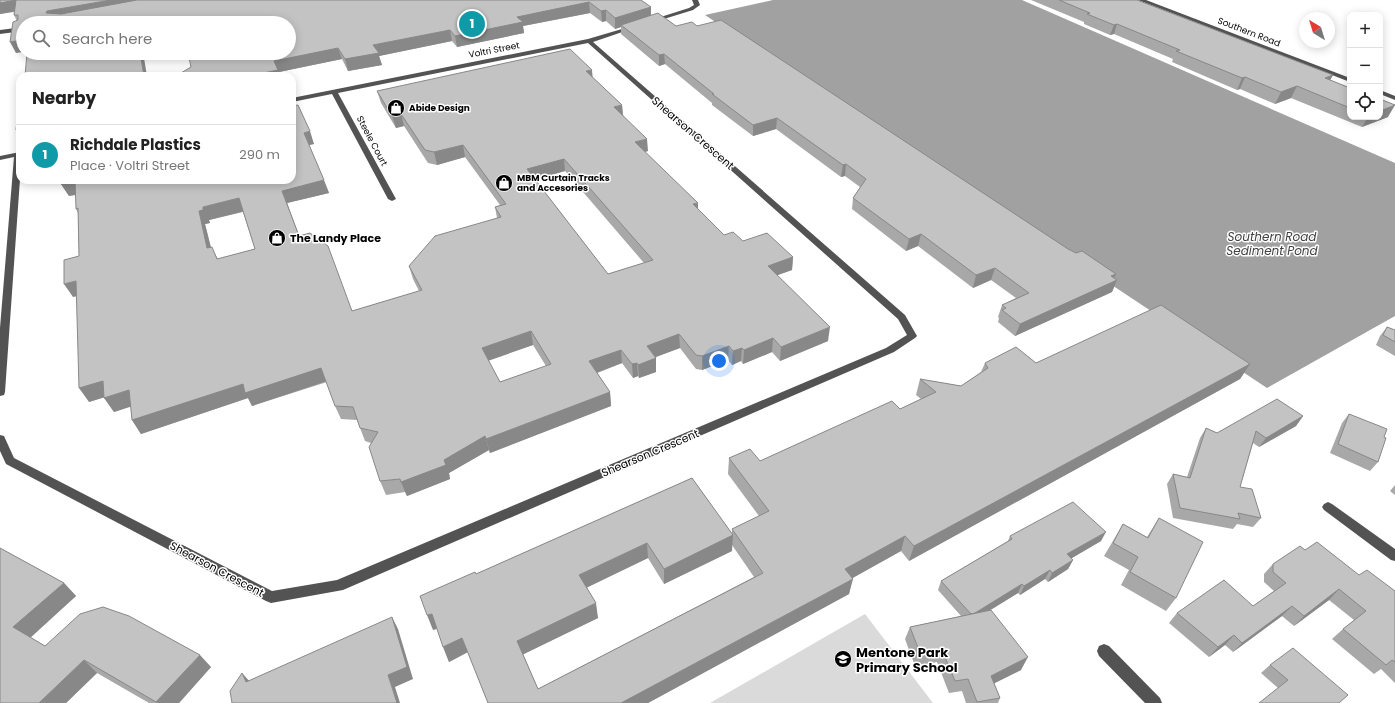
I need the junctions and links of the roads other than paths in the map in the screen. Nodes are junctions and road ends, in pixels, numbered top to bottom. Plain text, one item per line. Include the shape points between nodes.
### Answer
1 (1141, 0) edge
2 (696, 2) edge
3 (647, 23) edge
4 (640, 25) edge
5 (16, 29) edge
6 (0, 32) edge
7 (589, 41) junction
8 (1347, 79) edge
9 (335, 92) junction
10 (1383, 93) edge
11 (1395, 98) edge
12 (296, 99) edge
13 (16, 155) edge
14 (0, 158) edge
15 (17, 184) edge
16 (392, 199) dead end
17 (0, 392) edge
18 (0, 439) edge
19 (1328, 507) dead end
20 (1395, 556) edge
21 (1104, 651) dead end
22 (1155, 703) edge

1 - 8 street, Southern Road
2 - 3 street via 691,9
4 - 7 street, Voltri Street
5 - 6 street
7 - 9 street, Voltri Street
7 - 18 street, Shearson Crescent via 902,317 912,336 890,350 338,586 271,597 10,461
9 - 12 street, Voltri Street
9 - 16 street, Steele Court
10 - 11 street
13 - 14 street
15 - 17 street
19 - 20 street
21 - 22 street

